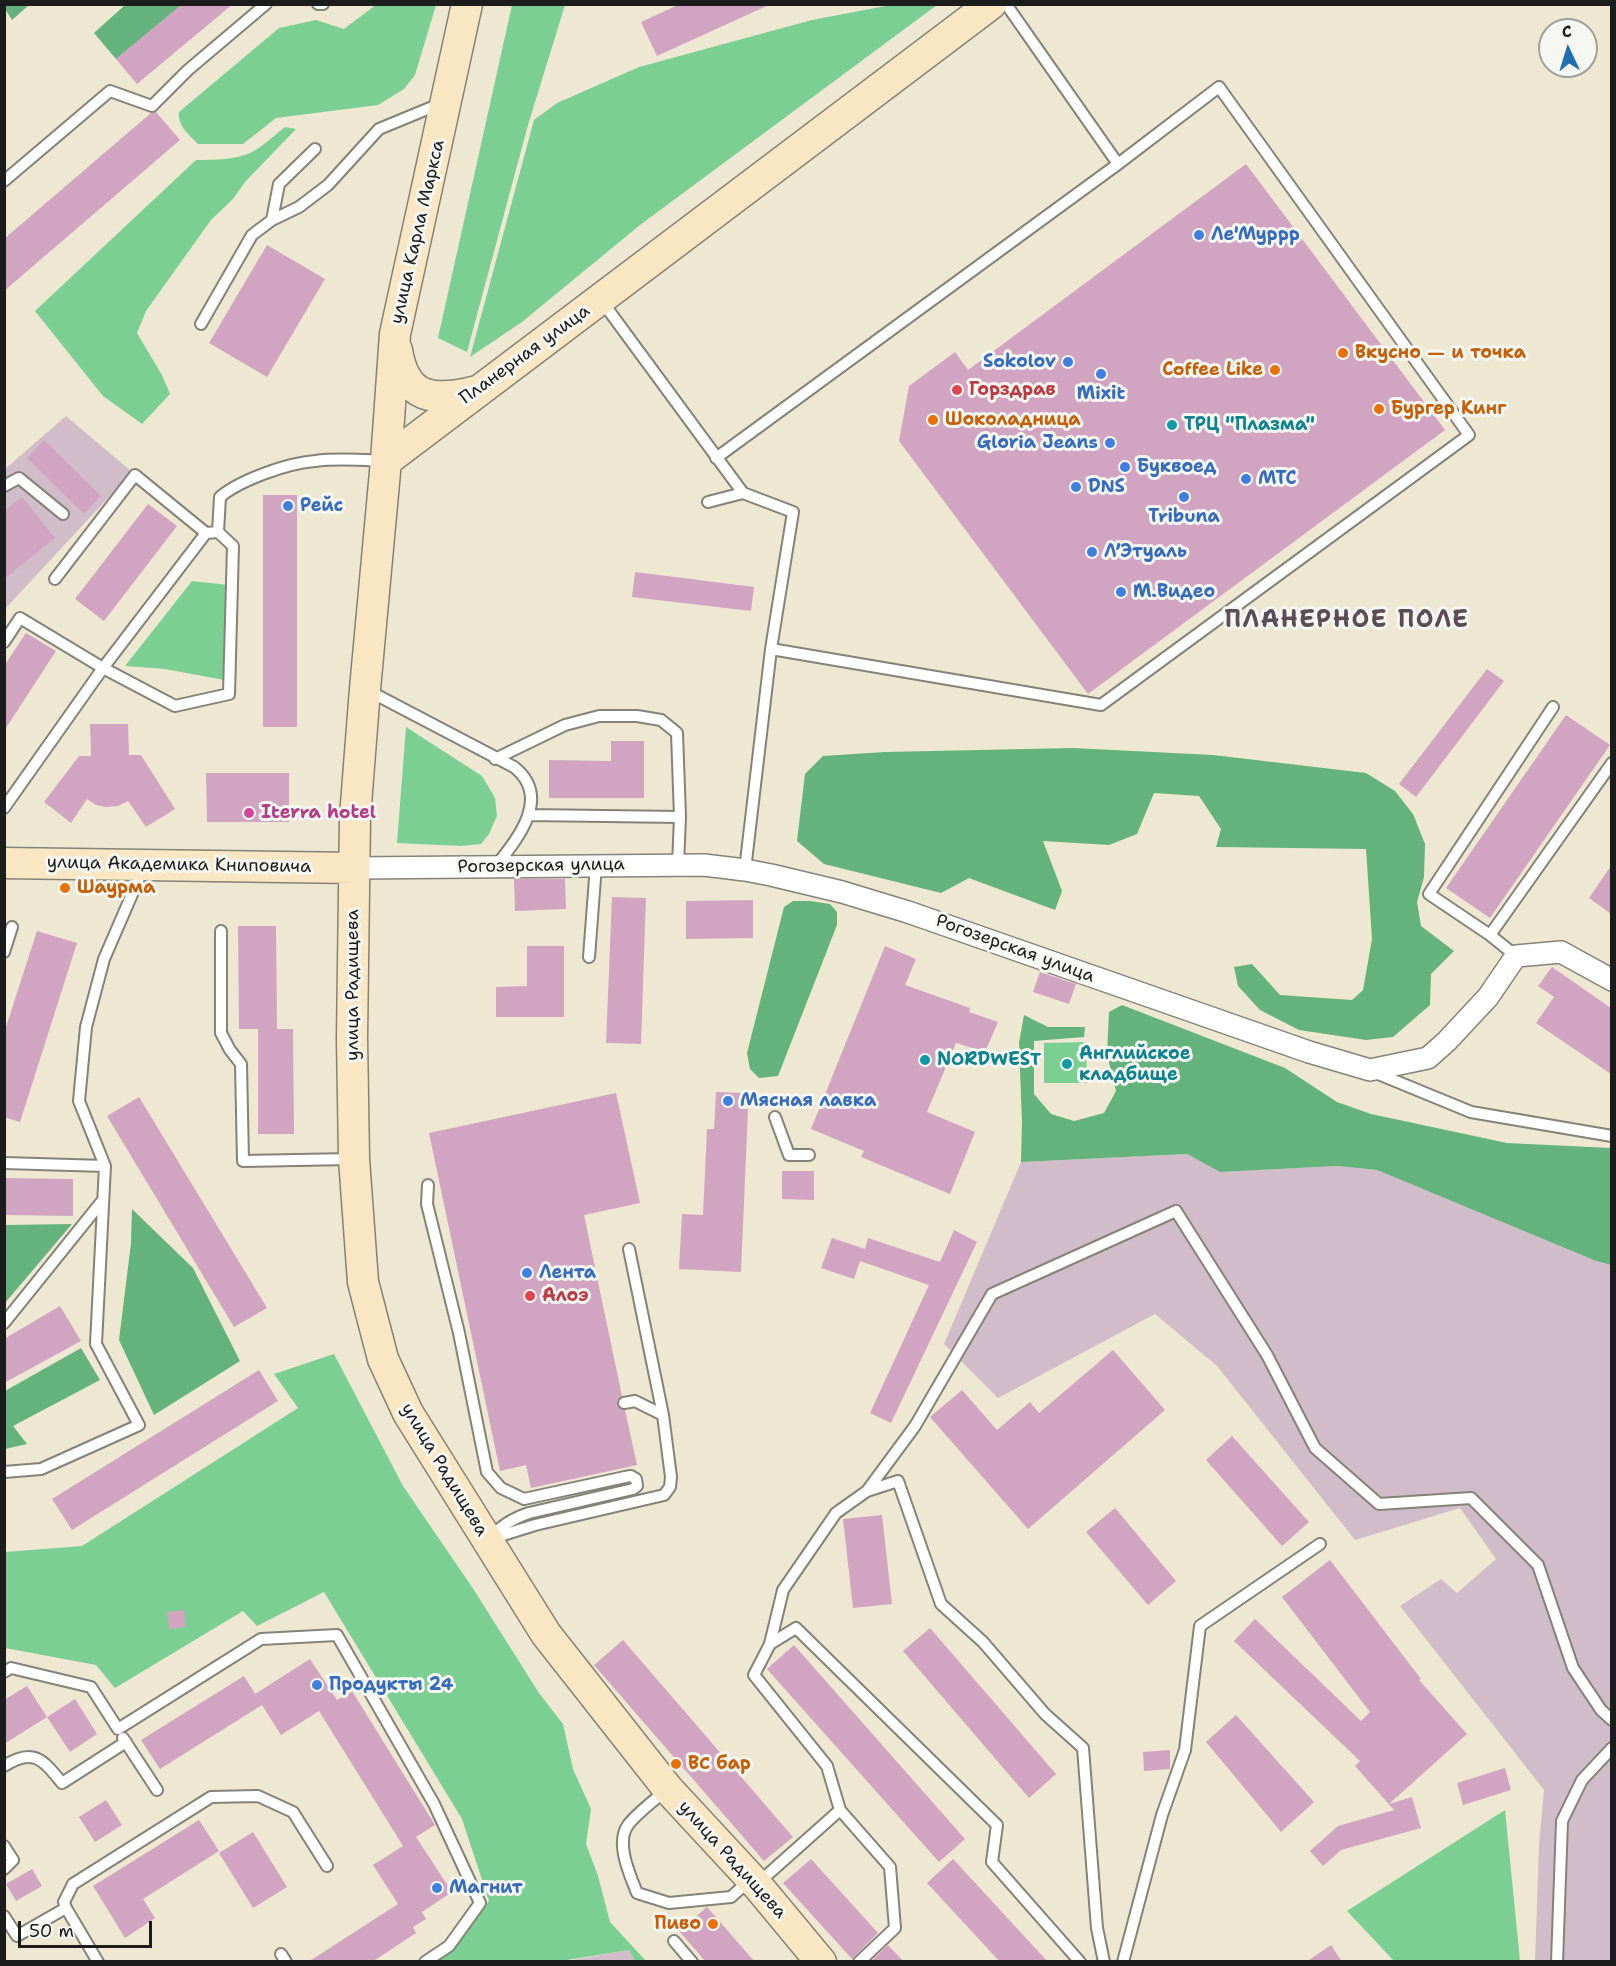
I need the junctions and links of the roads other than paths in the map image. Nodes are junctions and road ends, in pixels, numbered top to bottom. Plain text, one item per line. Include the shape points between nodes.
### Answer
1 (266, 4) edge
2 (318, 4) edge
3 (323, 4) edge
4 (467, 4) edge
5 (991, 4) edge
6 (1006, 4) edge
7 (447, 101) junction
8 (315, 149) dead end
9 (1118, 165) junction
10 (4, 181) edge
11 (272, 220) junction
12 (600, 300) junction
13 (201, 324) dead end
14 (395, 333) junction
15 (391, 383) junction
16 (470, 397) junction
17 (716, 458) junction
18 (386, 461) junction
19 (4, 486) edge
20 (743, 494) junction
21 (708, 502) dead end
22 (63, 514) dead end
23 (212, 533) junction
24 (55, 579) dead end
25 (4, 642) edge
26 (771, 649) junction
27 (103, 668) junction
28 (365, 689) junction
29 (1553, 707) dead end
30 (495, 759) junction
31 (1611, 763) edge
32 (4, 808) edge
33 (528, 815) junction
34 (680, 817) junction
35 (4, 863) edge
36 (678, 865) junction
37 (144, 866) junction
38 (596, 866) junction
39 (496, 867) junction
40 (354, 868) junction
41 (745, 870) junction
42 (12, 927) dead end
43 (221, 931) dead end
44 (1490, 935) junction
45 (4, 952) edge
46 (1516, 956) junction
47 (589, 957) dead end
48 (1611, 980) edge
49 (1370, 1070) junction
50 (775, 1117) dead end
51 (1611, 1136) edge
52 (809, 1155) dead end
53 (354, 1159) junction
54 (4, 1163) edge
55 (105, 1166) junction
56 (428, 1185) dead end
57 (103, 1200) junction
58 (628, 1249) dead end
59 (4, 1323) edge
60 (624, 1403) dead end
61 (663, 1415) junction
62 (4, 1472) edge
63 (867, 1491) junction
64 (496, 1535) junction
65 (1320, 1544) dead end
66 (770, 1644) junction
67 (4, 1672) edge
68 (1611, 1720) edge
69 (118, 1729) junction
70 (126, 1742) junction
71 (1611, 1749) edge
72 (4, 1766) edge
73 (668, 1789) junction
74 (157, 1790) dead end
75 (840, 1810) junction
76 (4, 1846) edge
77 (327, 1866) dead end
78 (4, 1869) edge
79 (754, 1882) junction
80 (66, 1908) junction
81 (4, 1916) edge
82 (674, 1941) dead end
83 (98, 1962) edge
84 (425, 1962) edge
85 (692, 1962) edge
86 (821, 1962) edge
87 (859, 1962) edge
88 (1080, 1962) edge
89 (1104, 1962) edge
90 (1123, 1962) edge
91 (1557, 1962) edge

1 - 10 lane via 152,106 110,92
2 - 3 lane
4 - 7 main road, улица Карла Маркса
5 - 12 main road, Планерная улица
6 - 9 lane
7 - 11 lane via 379,129 328,185 299,207
7 - 14 main road, улица Карла Маркса
8 - 11 lane via 279,184
9 - 17 lane
9 - 26 lane via 1219,87 1469,435 1101,705
11 - 13 lane via 252,235
12 - 16 main road, Планерная улица
12 - 17 lane
14 - 15 main road, улица Карла Маркса
14 - 16 main road via 404,376 413,387 440,397
15 - 16 main road via 397,398 412,409 439,413
15 - 18 main road, улица Карла Маркса
16 - 18 main road, Планерная улица
17 - 20 lane
18 - 23 lane via 314,461 232,487 219,497
18 - 28 main road
19 - 22 lane via 19,478
20 - 21 lane
20 - 26 lane via 793,512
23 - 24 lane via 135,475
23 - 27 lane
23 - 27 lane via 233,546 229,694 176,706
25 - 27 lane via 20,618
26 - 41 lane
27 - 32 lane
28 - 30 lane
28 - 40 main road
29 - 44 lane via 1429,894
30 - 33 lane via 523,775 532,800
30 - 34 lane via 565,725 599,716 661,720 677,733
31 - 44 lane
33 - 34 lane
33 - 39 lane via 525,826
34 - 36 lane
35 - 37 main road, улица Академика Книповича
36 - 38 street, Рогозерская улица
36 - 41 street, Рогозерская улица
37 - 40 main road, улица Академика Книповича
37 - 55 lane via 104,960 86,1027 78,1101
38 - 39 street, Рогозерская улица
38 - 47 lane
39 - 40 street, Рогозерская улица
40 - 53 main road, улица Радищева
41 - 49 street, Рогозерская улица via 842,891 908,912
42 - 45 lane
43 - 53 lane via 221,1033 241,1064 243,1161
44 - 46 lane
46 - 48 street via 1561,952
46 - 49 street, Рогозерская улица via 1488,997 1428,1058
49 - 51 lane via 1471,1112
50 - 52 lane via 789,1155
53 - 64 main road, улица Радищева via 363,1282 383,1359 408,1413
54 - 55 lane
55 - 57 lane
56 - 64 lane via 427,1204 488,1472 501,1488 524,1499 626,1477 636,1479 633,1489 529,1513
57 - 59 lane
57 - 62 lane via 96,1344 139,1425 41,1468
58 - 61 lane
60 - 61 lane via 634,1401
61 - 64 lane via 671,1477 664,1495
63 - 66 lane via 836,1513 783,1590
63 - 68 lane via 915,1426 992,1294 1176,1211 1267,1355 1315,1448 1379,1504 1471,1497 1538,1565 1573,1668
63 - 89 lane via 898,1481 941,1604 982,1642 1045,1714 1083,1748 1097,1928
64 - 73 main road, улица Радищева via 546,1634
65 - 90 lane via 1200,1626 1185,1750 1162,1815
66 - 75 lane via 754,1675 827,1766
66 - 88 lane via 796,1628 997,1825 992,1862
67 - 69 lane via 11,1668 91,1687
69 - 70 lane
69 - 84 lane via 261,1639 337,1635 434,1804 480,1903 448,1946
70 - 72 lane via 62,1783 44,1760 31,1757
70 - 74 lane
71 - 91 lane via 1582,1780 1562,1821
73 - 79 main road, улица Радищева
73 - 79 lane via 626,1826 626,1866 637,1893 669,1903 731,1897
75 - 79 lane
75 - 87 lane via 890,1866 895,1928
76 - 78 lane via 13,1860
77 - 80 lane via 292,1812 258,1796 211,1797 73,1884 63,1902
79 - 86 main road, улица Радищева
80 - 81 lane via 16,1936
80 - 83 lane
82 - 85 lane

